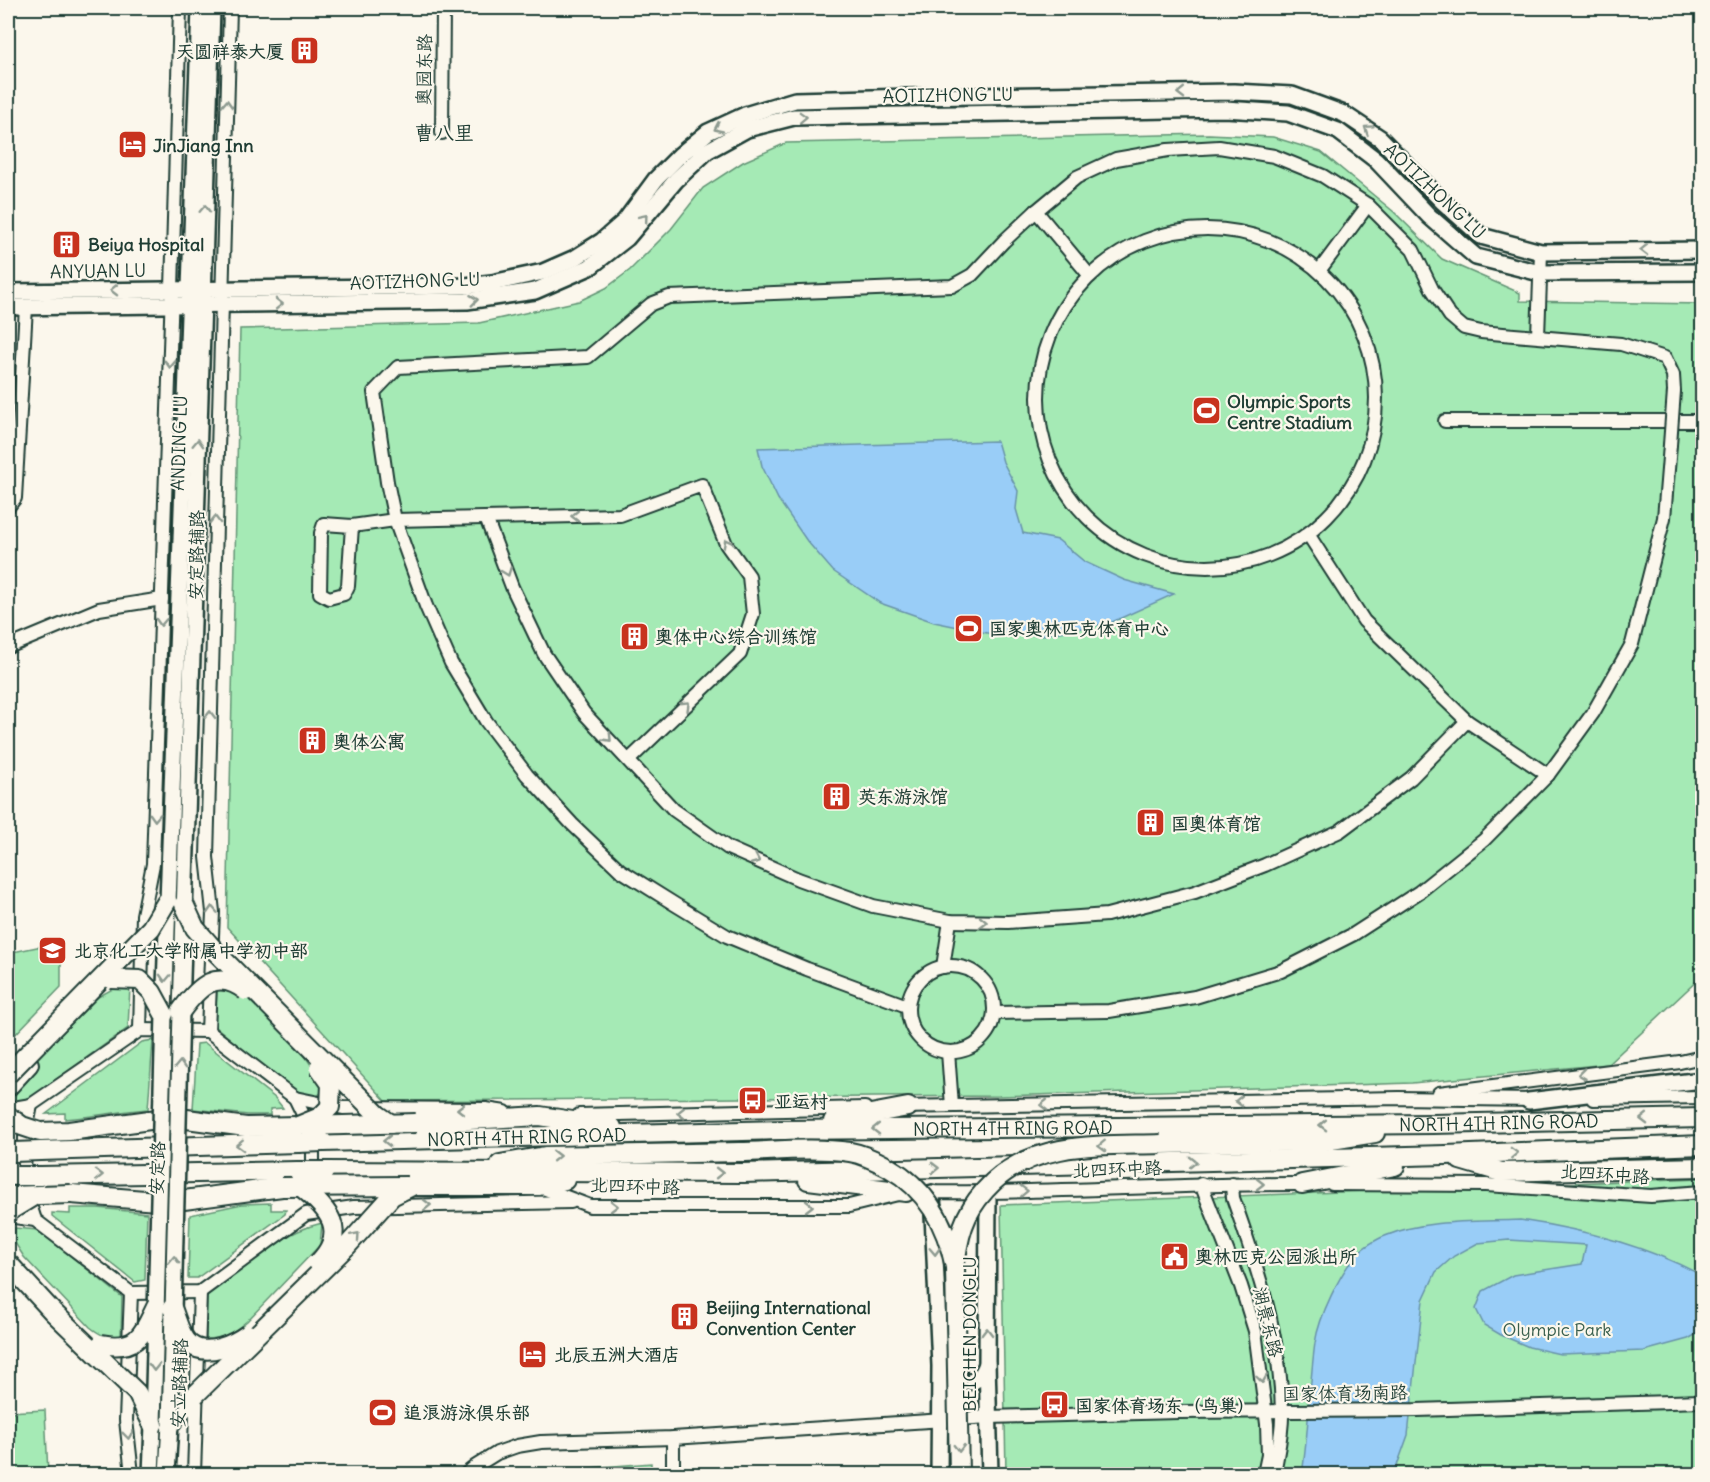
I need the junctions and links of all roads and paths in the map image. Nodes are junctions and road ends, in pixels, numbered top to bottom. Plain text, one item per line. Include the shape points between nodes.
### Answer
1 (180, 8) edge
2 (200, 8) edge
3 (212, 8) edge
4 (230, 8) edge
5 (443, 8) edge
6 (442, 133) dead end
7 (195, 153) junction
8 (175, 186) junction
9 (1368, 205) junction
10 (1036, 211) junction
11 (1702, 249) edge
12 (1541, 252) junction
13 (1319, 271) junction
14 (1702, 272) edge
15 (1540, 273) junction
16 (1090, 276) junction
17 (220, 288) junction
18 (172, 289) junction
19 (196, 289) junction
20 (8, 292) edge
21 (172, 305) junction
22 (196, 305) junction
23 (221, 305) junction
24 (8, 307) edge
25 (26, 307) junction
26 (1538, 336) junction
27 (1445, 421) dead end
28 (1702, 421) edge
29 (8, 507) edge
30 (486, 518) junction
31 (395, 520) junction
32 (352, 526) junction
33 (1308, 534) junction
34 (162, 599) junction
35 (8, 647) edge
36 (1467, 721) junction
37 (629, 760) junction
38 (1548, 775) junction
39 (168, 878) joint
40 (185, 879) joint
41 (176, 902) junction
42 (950, 921) junction
43 (944, 967) junction
44 (907, 1006) junction
45 (173, 1013) junction
46 (994, 1013) junction
47 (141, 1030) junction
48 (208, 1031) junction
49 (948, 1052) junction
50 (1702, 1057) edge
51 (8, 1074) edge
52 (1702, 1080) edge
53 (8, 1087) edge
54 (1702, 1097) edge
55 (295, 1098) junction
56 (1399, 1098) junction
57 (1529, 1101) junction
58 (31, 1105) junction
59 (951, 1106) junction
60 (908, 1107) junction
61 (8, 1109) edge
62 (8, 1116) edge
63 (540, 1116) junction
64 (1702, 1118) edge
65 (391, 1124) junction
66 (1433, 1124) junction
67 (785, 1130) junction
68 (8, 1132) edge
69 (40, 1132) junction
70 (664, 1134) junction
71 (298, 1135) junction
72 (1702, 1145) edge
73 (10, 1152) edge
74 (1446, 1155) junction
75 (1702, 1167) edge
76 (457, 1172) junction
77 (596, 1173) junction
78 (743, 1173) junction
79 (12, 1177) edge
80 (300, 1179) junction
81 (1201, 1184) junction
82 (1232, 1184) junction
83 (1302, 1184) junction
84 (412, 1186) junction
85 (538, 1186) junction
86 (906, 1192) junction
87 (988, 1192) junction
88 (1702, 1192) edge
89 (932, 1193) junction
90 (8, 1196) edge
91 (33, 1196) junction
92 (580, 1202) junction
93 (306, 1214) junction
94 (8, 1216) edge
95 (35, 1220) junction
96 (8, 1251) edge
97 (8, 1263) edge
98 (954, 1267) junction
99 (200, 1292) junction
100 (131, 1293) junction
101 (164, 1307) junction
102 (987, 1362) junction
103 (940, 1366) junction
104 (1701, 1399) edge
105 (1282, 1412) junction
106 (1266, 1413) junction
107 (989, 1417) junction
108 (939, 1422) junction
109 (161, 1425) junction
110 (673, 1438) junction
111 (152, 1467) edge
112 (132, 1474) edge
113 (167, 1474) edge
114 (194, 1474) edge
115 (466, 1474) edge
116 (673, 1474) edge
117 (939, 1474) edge
118 (959, 1474) edge
119 (990, 1474) edge
120 (1264, 1474) edge
121 (1274, 1474) edge

1 - 8 street, 安定路辅路
2 - 7 main road, ANDING LU
19 -> 3 main road, ANDING LU
17 -> 4 street, 安定路辅路
5 - 6 street, 奥园东路
7 - 8 street
7 - 19 main road, ANDING LU
8 - 18 street, 安定路辅路
9 - 10 street via 1323,176 1274,156 1218,147 1116,159 1077,177
9 - 13 street
9 - 26 street via 1413,250 1449,316 1464,328
10 - 16 street
10 - 31 street via 972,275 952,285 669,297 651,304 588,357 399,367 374,392
11 -> 12 main road, AOTIZHONG LU
12 - 15 street
12 -> 17 main road, AOTIZHONG LU via 1481,236 1380,138 1344,114 1292,95 1226,92 795,100 745,115 708,132 680,155 602,241 543,272 465,285
13 - 16 street via 1270,241 1233,231 1194,230 1138,244
13 - 33 street via 1346,301 1365,336 1376,375 1377,395 1373,435 1360,473 1338,507
14 - 15 main road, AOTIZHONG LU
23 -> 15 main road, AOTIZHONG LU via 467,302 535,291 590,267 627,238 676,180 707,151 747,129 794,117 1225,109 1288,113 1338,131 1376,160 1429,216 1476,256
15 - 26 street
16 - 33 street via 1067,303 1050,334 1038,389 1047,452 1078,507 1127,547 1188,566 1216,567 1251,561 1284,549
17 - 19 main road, AOTIZHONG LU
17 - 23 street, 安定路辅路
18 - 19 main road, ANYUAN LU
18 -> 20 main road, ANYUAN LU
18 - 21 street, 安定路辅路
19 - 22 main road, ANDING LU
21 - 22 main road, ANYUAN LU
21 - 25 main road, ANYUAN LU
21 -> 34 street, 安定路辅路
22 - 23 main road, AOTIZHONG LU
22 - 39 main road, ANDING LU
40 -> 22 main road, ANDING LU
48 -> 23 street, 安定路辅路 via 213,912 207,857
24 - 25 main road, ANYUAN LU
25 - 29 street via 15,498
26 - 38 street, bridge via 1621,344 1665,358 1673,375 1674,392 1664,518 1632,644 1593,713
27 - 28 street
30 - 31 street
30 -> 37 street via 512,587 544,654 584,713
37 -> 30 street via 740,654 753,614 749,576 726,544 702,485 620,515
31 - 32 street
31 - 44 street via 451,663 486,722 572,825 620,870 728,936
32 - 32 street via 324,524 321,533 320,593 329,598 344,594 348,586
33 - 36 street via 1364,621
34 - 35 street via 99,609
34 -> 47 street, 安定路辅路 via 153,864 143,915
36 - 38 street
42 -> 36 street via 1008,922 1107,915 1194,892 1265,865 1340,831 1411,778
37 -> 42 street via 674,810 728,848 873,906
38 - 46 street via 1484,840 1419,892 1354,934 1281,971 1195,997 1109,1011
39 - 41 main road, 安定路
40 - 41 main road, 安定路
41 - 45 main road, 安定路, bridge
41 - 51 highway, bridge
41 - 65 highway, bridge via 216,952
42 - 43 street
43 - 44 street via 919,980
43 - 46 street via 957,966 980,978 993,1000
44 - 49 street via 914,1032 929,1046
45 - 53 highway, bridge via 140,980 111,979
45 - 71 highway, bridge via 207,983 222,980 236,983 264,1007 331,1084 330,1107
45 - 101 main road, 安定路, bridge
46 - 49 street via 987,1032 974,1046
47 - 48 street
47 - 58 street
48 - 55 street
49 - 59 street
50 -> 56 street
52 - 57 main road
54 - 57 street
63 -> 55 street via 486,1109 343,1108
55 - 93 street via 313,1135 313,1184
56 - 57 street
56 -> 59 street
58 - 61 street
58 - 95 street via 25,1137 24,1186
59 - 60 street
60 -> 63 street
60 - 67 highway
62 - 69 highway, bridge
63 - 65 highway, bridge
63 - 70 highway
64 -> 66 highway, NORTH 4TH RING ROAD
65 - 71 highway, bridge
66 -> 67 highway, NORTH 4TH RING ROAD
66 -> 98 highway, bridge via 1325,1142 1071,1148 1034,1156 1004,1172 978,1197 966,1216
67 - 70 highway, NORTH 4TH RING ROAD
68 - 69 highway
69 - 71 highway via 172,1118 278,1127
70 -> 71 highway, NORTH 4TH RING ROAD, bridge via 323,1142
71 -> 73 highway, bridge
74 -> 72 highway, NORTH 4TH RING ROAD
74 - 75 highway via 1501,1172
78 -> 74 highway, NORTH 4TH RING ROAD
74 - 83 highway
76 - 77 highway, NORTH 4TH RING ROAD
76 - 80 highway, NORTH 4TH RING ROAD, bridge via 324,1171
76 -> 98 highway, bridge via 545,1156 852,1152 876,1160 916,1186 941,1222
77 -> 78 highway, NORTH 4TH RING ROAD
77 - 85 highway
78 - 86 highway
79 -> 80 highway, bridge
80 - 84 highway, bridge
80 - 91 highway, bridge via 282,1187 170,1202 70,1194
80 - 101 highway, bridge via 330,1215 333,1228 329,1253 255,1329 221,1348 206,1349 191,1345
81 - 82 street, 北四环中路
87 -> 81 street, 北四环中路
81 -> 106 street, 湖景东路 via 1255,1331
82 -> 83 street, 北四环中路
82 - 105 street, 湖景东路 via 1272,1327
83 - 88 street, 北四环中路 via 1486,1185 1651,1196
84 - 85 highway
109 -> 84 highway, bridge via 347,1246 392,1196
85 - 92 street, 北四环中路
86 - 89 street, 北四环中路
92 -> 86 street, 北四环中路 via 590,1206 849,1206
87 - 89 street, 北四环中路
102 -> 87 main road, BEICHEN DONGLU
89 -> 103 main road, BEICHEN DONGLU
90 - 91 highway, bridge
91 - 94 highway, bridge via 9,1211
93 -> 92 street via 354,1207
93 - 99 street
94 - 95 street
95 - 100 street
96 - 101 highway, bridge via 93,1341 116,1347 131,1344
97 - 109 highway, bridge via 137,1393
98 -> 118 highway, bridge
99 - 100 street
99 - 114 street, 安立路辅路
100 -> 112 street via 126,1420
101 - 109 main road, 安定路, bridge
102 - 103 main road via 983,1376 975,1381 950,1381
102 - 107 main road, BEICHEN DONGLU
103 - 108 main road, BEICHEN DONGLU
104 - 105 street, 国家体育场南路
105 - 106 street, 国家体育场南路
105 - 121 street, 湖景东路
106 - 107 street, 国家体育场南路
106 - 120 street, 湖景东路 via 1268,1455
107 - 108 street, 国家体育场南路
107 - 119 main road, BEICHEN DONGLU
108 - 110 street, 国家体育场南路
108 - 117 main road, BEICHEN DONGLU
109 - 111 main road
109 - 113 main road, 安定路
110 - 115 street, 国家体育场南路 via 525,1445 497,1453
110 - 116 street

